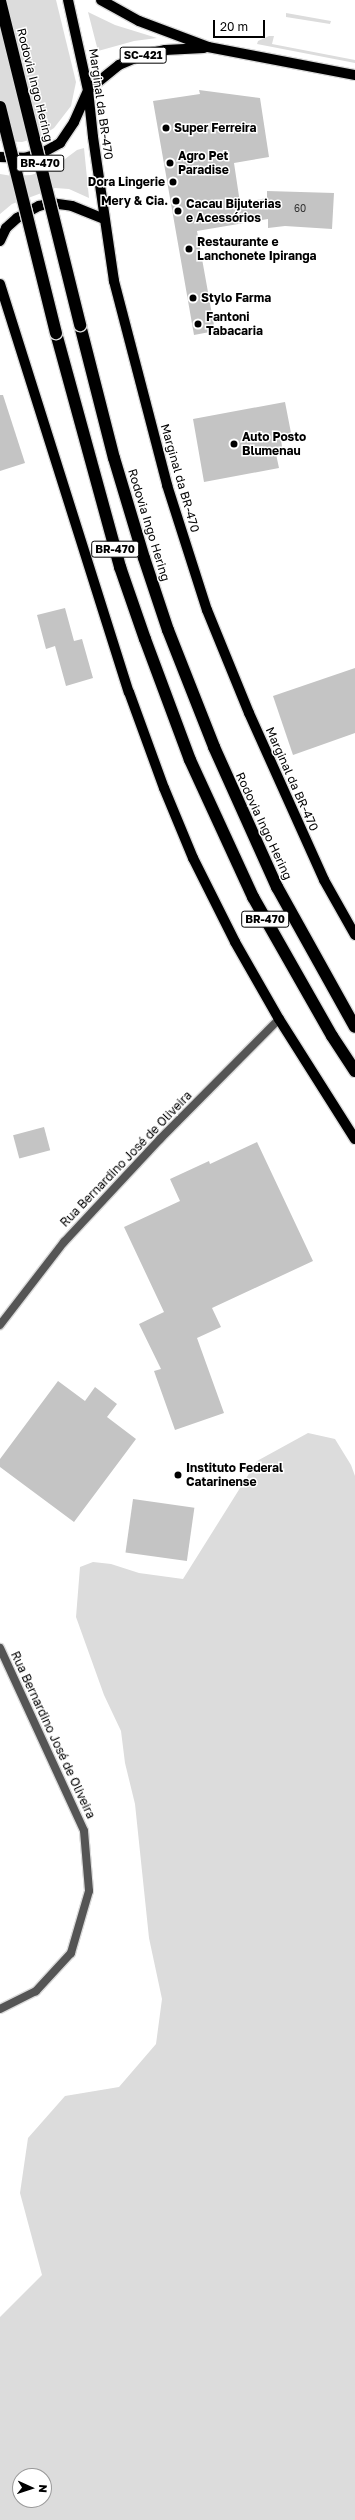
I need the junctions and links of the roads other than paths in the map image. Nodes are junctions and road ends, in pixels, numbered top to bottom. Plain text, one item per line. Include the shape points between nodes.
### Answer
1 (68, 0) edge
2 (101, 0) edge
3 (0, 1) edge
4 (208, 48) junction
5 (355, 75) edge
6 (88, 90) junction
7 (0, 107) edge
8 (0, 157) edge
9 (104, 219) junction
10 (0, 241) edge
11 (0, 284) edge
12 (355, 935) edge
13 (279, 1019) junction
14 (355, 1027) edge
15 (355, 1071) edge
16 (355, 1139) edge
17 (0, 1325) edge
18 (0, 1648) edge
19 (0, 2010) edge

1 - 6 main road, Marginal da BR-470
2 - 4 main road, SC-421 via 139,21
3 - 14 highway, Rodovia Ingo Hering / BR-470, bridge via 114,458 168,630 208,733 276,887
4 - 5 main road, SC-421
4 - 6 main road, SC-421 via 165,50 142,55 118,64
6 - 8 main road via 74,122 60,143 42,153 24,158
6 - 9 main road, Marginal da BR-470
7 - 15 highway, BR-470, bridge via 56,332 120,567 145,640 190,760 253,897 332,1036
9 - 10 main road via 72,206 51,203 39,206 17,218 6,228
9 - 12 main road, Marginal da BR-470 via 114,281 166,485 208,610 249,713 298,824 324,880
11 - 13 main road via 129,692 164,788 193,858 231,935
13 - 16 main road
13 - 17 street, Rua Bernardino José de Oliveira via 160,1139 64,1242
18 - 19 street, Rua Bernardino José de Oliveira via 84,1831 89,1892 71,1953 36,1992

